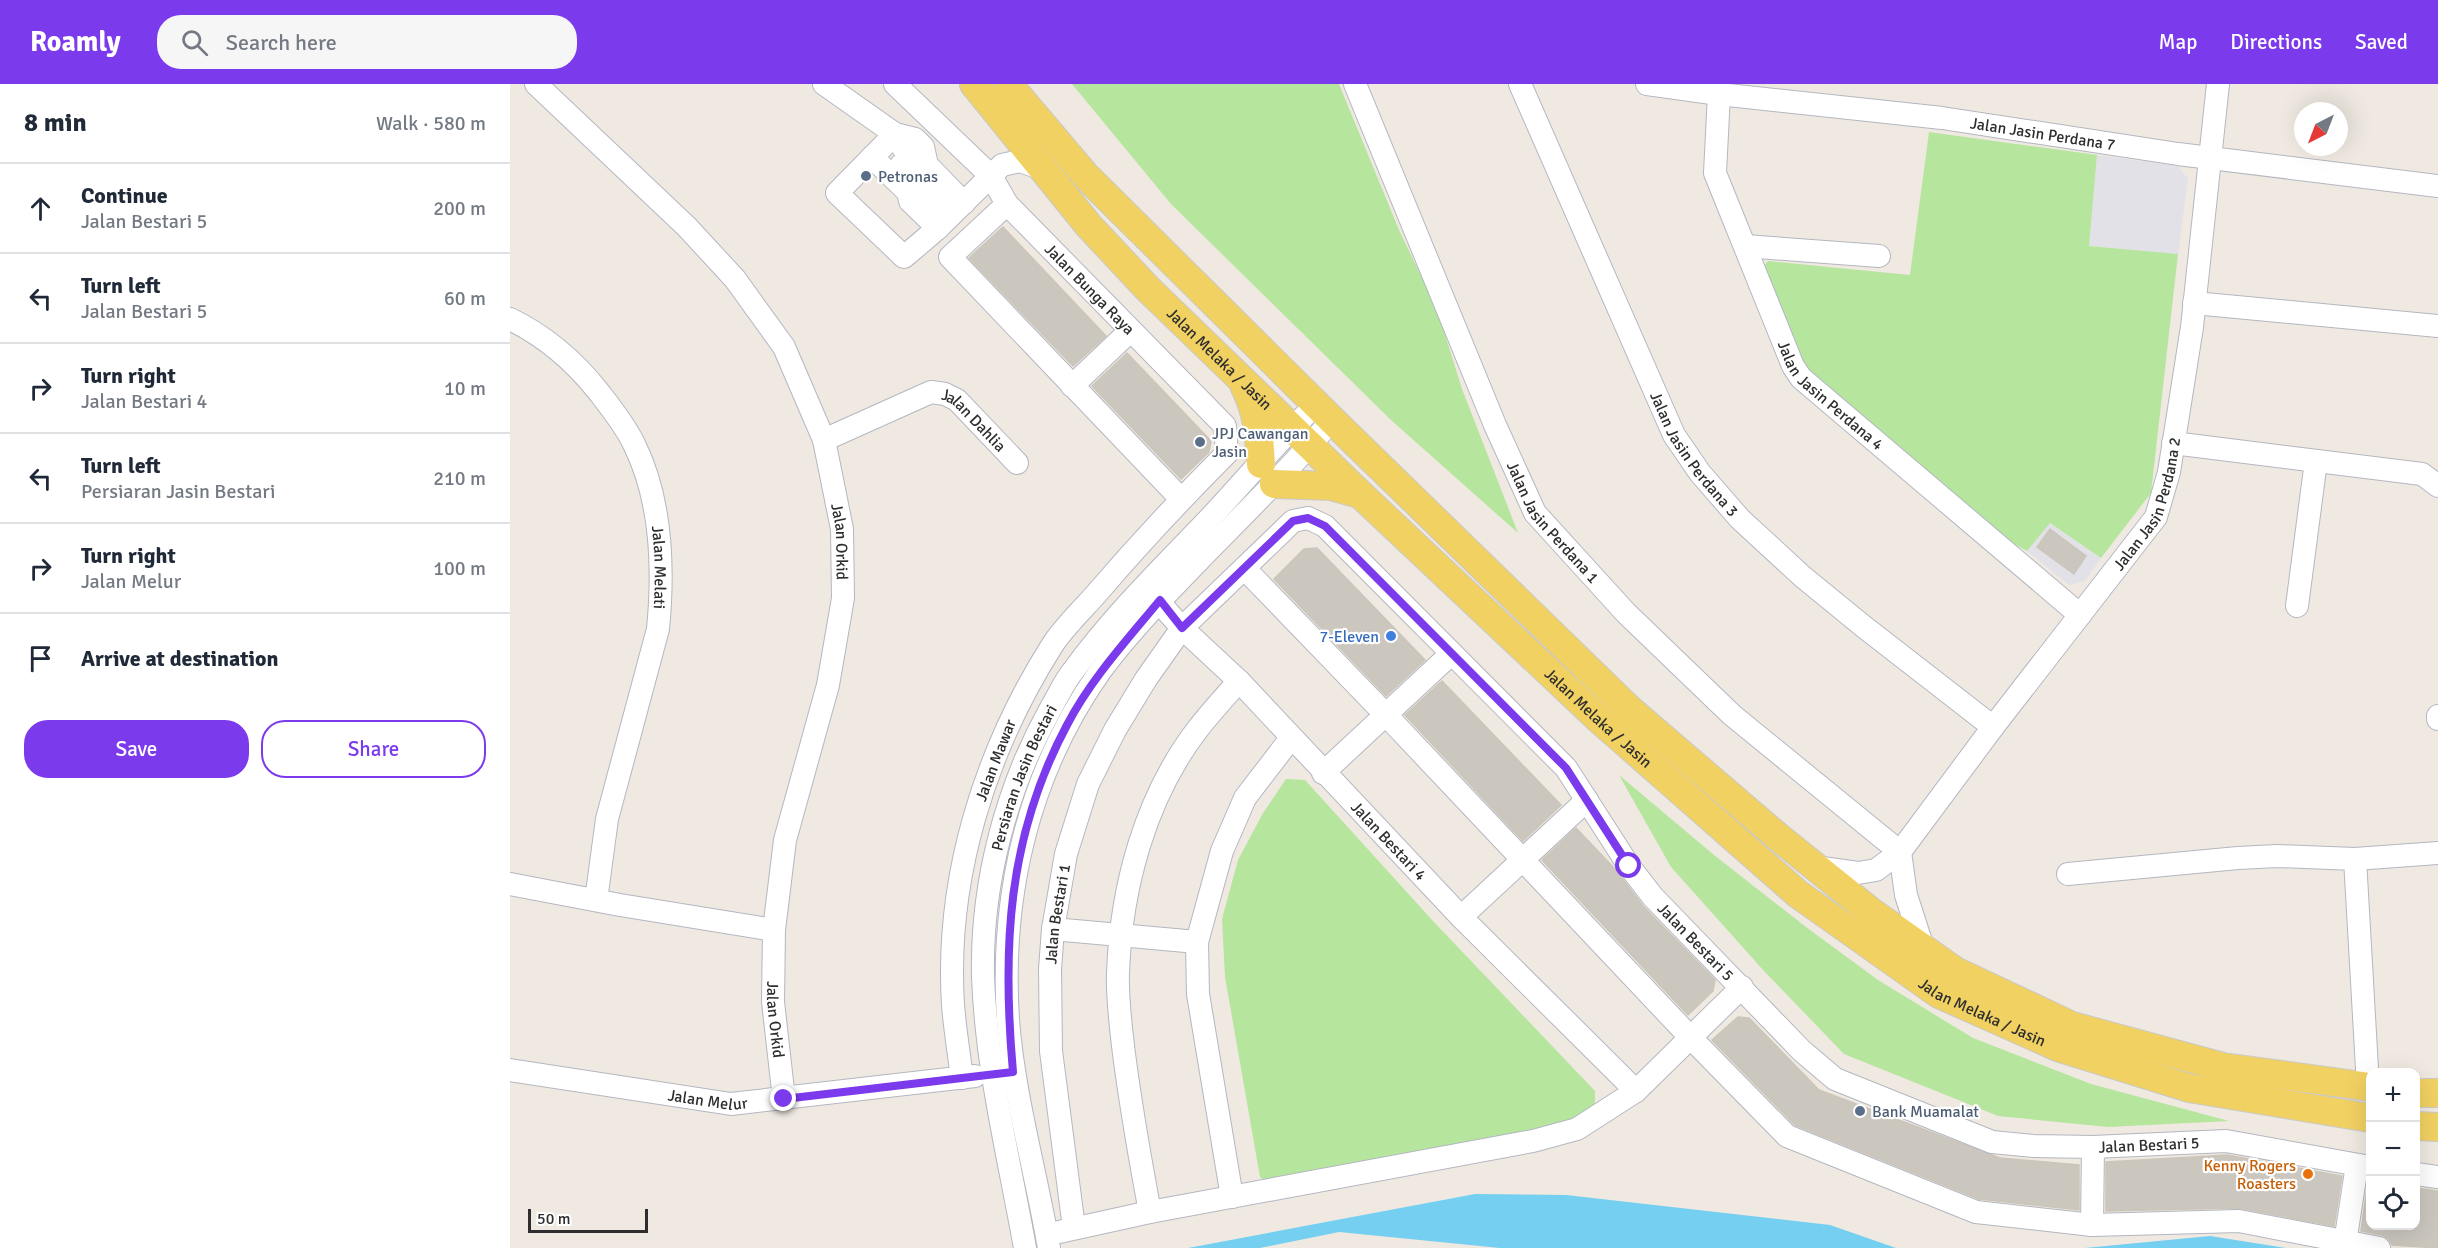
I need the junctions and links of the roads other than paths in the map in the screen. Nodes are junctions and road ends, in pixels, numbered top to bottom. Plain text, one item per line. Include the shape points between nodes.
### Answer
1 (536, 84) edge
2 (824, 84) edge
3 (895, 84) edge
4 (974, 84) edge
5 (1008, 84) edge
6 (1355, 84) edge
7 (1520, 84) edge
8 (1647, 84) edge
9 (2218, 84) edge
10 (1719, 94) junction
11 (879, 151) junction
12 (2209, 158) junction
13 (1043, 169) junction
14 (991, 176) junction
15 (2438, 186) edge
16 (1007, 204) junction
17 (951, 215) junction
18 (1745, 246) junction
19 (1879, 256) dead end
20 (2194, 303) junction
21 (510, 319) edge
22 (2438, 326) edge
23 (1130, 331) junction
24 (1239, 376) junction
25 (1072, 386) junction
26 (1325, 412) junction
27 (1302, 436) junction
28 (824, 440) junction
29 (2173, 443) junction
30 (2316, 461) junction
31 (1017, 463) dead end
32 (1267, 474) junction
33 (2438, 486) edge
34 (1360, 495) junction
35 (1181, 499) junction
36 (1245, 569) junction
37 (1152, 594) junction
38 (2296, 606) dead end
39 (2080, 615) junction
40 (1182, 628) junction
41 (1451, 654) junction
42 (1239, 681) junction
43 (1386, 715) junction
44 (1993, 727) junction
45 (1291, 738) junction
46 (1323, 773) junction
47 (1587, 800) junction
48 (1900, 852) junction
49 (2438, 853) edge
50 (2355, 860) junction
51 (1523, 861) junction
52 (1815, 867) junction
53 (2068, 874) dead end
54 (510, 884) edge
55 (596, 900) junction
56 (1461, 917) junction
57 (1053, 929) junction
58 (774, 930) junction
59 (1121, 935) junction
60 (1197, 942) junction
61 (1924, 951) junction
62 (1742, 987) junction
63 (1690, 1037) junction
64 (2368, 1068) edge
65 (510, 1070) edge
66 (1003, 1073) junction
67 (962, 1078) junction
68 (2366, 1087) edge
69 (1636, 1091) junction
70 (2420, 1093) edge
71 (2438, 1093) edge
72 (784, 1099) junction
73 (2366, 1117) edge
74 (2420, 1126) edge
75 (2438, 1127) edge
76 (2093, 1147) junction
77 (2364, 1166) edge
78 (2420, 1174) edge
79 (2438, 1176) edge
80 (1232, 1197) junction
81 (1150, 1212) junction
82 (2092, 1225) junction
83 (1074, 1228) junction
84 (1048, 1242) edge
85 (2345, 1243) junction
86 (1025, 1248) edge
87 (2379, 1248) edge

1 - 28 street, Jalan Orkid via 687,227 735,279 784,347
2 - 11 street
3 - 14 street, Jalan Bunga Raya
4 - 13 main road, Jalan Melaka / Jasin
5 - 26 main road, Jalan Melaka / Jasin via 1086,176
6 - 48 street, Jalan Jasin Perdana 1 via 1535,513 1626,614 1732,715
7 - 44 street, Jalan Jasin Perdana 3 via 1674,435 1700,473 1740,519 1803,577
8 - 10 street, Jalan Jasin Perdana 7
9 - 12 street, Jalan Jasin Perdana 2
10 - 12 street, Jalan Jasin Perdana 7 via 1942,118
10 - 18 street, Jalan Jasin Perdana 4 via 1715,173
11 - 17 street
11 - 17 street via 902,200
11 - 17 street via 915,139
11 - 17 street via 837,193 904,256
12 - 15 street, Jalan Jasin Perdana 7
12 - 20 street, Jalan Jasin Perdana 2
13 - 14 street via 1020,161 1002,165
13 - 24 main road, Jalan Melaka / Jasin via 1148,289
14 - 16 street, Jalan Bunga Raya
14 - 17 street
16 - 23 street, Jalan Bunga Raya
16 - 25 street via 950,257
18 - 19 street
18 - 39 street, Jalan Jasin Perdana 4 via 1801,378
20 - 22 street
20 - 29 street, Jalan Jasin Perdana 2
21 - 55 street, Jalan Melati via 548,341 581,370 610,406 634,443 654,501 661,554 658,629 607,819
23 - 25 street
23 - 35 street, Jalan Bunga Raya via 1225,426 1227,453
24 - 27 main road, Jalan Melaka / Jasin
24 - 32 main road via 1254,406
25 - 35 street
26 - 27 street, Persiaran Jasin Bestari
26 - 52 main road, Jalan Melaka / Jasin via 1629,709
27 - 32 street, Persiaran Jasin Bestari
27 - 34 main road, Jalan Melaka / Jasin
28 - 31 street, Jalan Dahlia via 931,392 957,400
28 - 58 street, Jalan Orkid via 842,529 843,598 828,685 785,840
29 - 30 street
29 - 39 street, Jalan Jasin Perdana 2 via 2156,517
30 - 33 street via 2422,474
30 - 38 street
32 - 34 main road
32 - 37 street, Persiaran Jasin Bestari
34 - 73 main road, Jalan Melaka / Jasin via 1601,721 1798,894 1940,994 2060,1048 2189,1088
35 - 67 street, Jalan Mawar via 1054,642 1016,708 983,784 964,857 954,939 953,1005
36 - 40 street, Jalan Bestari 5
36 - 41 street, Jalan Bestari 5 via 1293,521 1308,518 1325,526
36 - 43 street
37 - 40 street, Jalan Bestari 4
37 - 66 street, Persiaran Jasin Bestari via 1071,672 1033,740 1006,811 985,922 983,974 985,1016
39 - 44 street, Jalan Jasin Perdana 2
40 - 42 street, Jalan Bestari 4
40 - 57 street, Jalan Bestari 1 via 1115,730 1088,784 1066,854
41 - 43 street
41 - 47 street, Jalan Bestari 5 via 1566,768
42 - 45 street, Jalan Bestari 4
42 - 59 street via 1197,730 1155,805 1130,878
43 - 46 street
43 - 51 street
44 - 48 street, Jalan Jasin Perdana 2
45 - 46 street, Jalan Bestari 4
45 - 60 street via 1245,798 1222,851
46 - 56 street, Jalan Bestari 4
47 - 51 street
47 - 62 street, Jalan Bestari 5 via 1653,897
48 - 52 street, Jalan Jasin Perdana 2 via 1876,870 1858,873
48 - 61 street via 1906,895
49 - 50 street
50 - 53 street via 2277,856
50 - 64 street
51 - 56 street
51 - 63 street
52 - 61 main road, Jalan Melaka / Jasin
54 - 55 street
55 - 58 street
56 - 69 street, Jalan Bestari 4
57 - 59 street
57 - 83 street, Jalan Bestari 1 via 1051,1051
58 - 72 street, Jalan Orkid via 773,1002
59 - 60 street
59 - 81 street via 1119,1015 1131,1115
60 - 80 street via 1198,994
61 - 68 main road, Jalan Melaka / Jasin via 1955,971 2073,1026 2223,1067
62 - 63 street
62 - 76 street, Jalan Bestari 5 via 1802,1051 1835,1079 1992,1142
63 - 69 street
63 - 82 street via 1787,1136 1976,1212
65 - 72 street, Jalan Melur via 731,1104
66 - 67 street, Jalan Melur
66 - 84 street, Persiaran Jasin Bestari
66 - 86 street, Persiaran Jasin Bestari
67 - 72 street, Jalan Melur
69 - 80 street via 1577,1129 1544,1138
70 - 71 main road
74 - 75 main road
76 - 77 street, Jalan Bestari 5 via 2226,1141
76 - 82 street
77 - 85 street
78 - 79 street
80 - 81 street
81 - 83 street
82 - 85 street via 2239,1221
83 - 84 street
85 - 87 street

